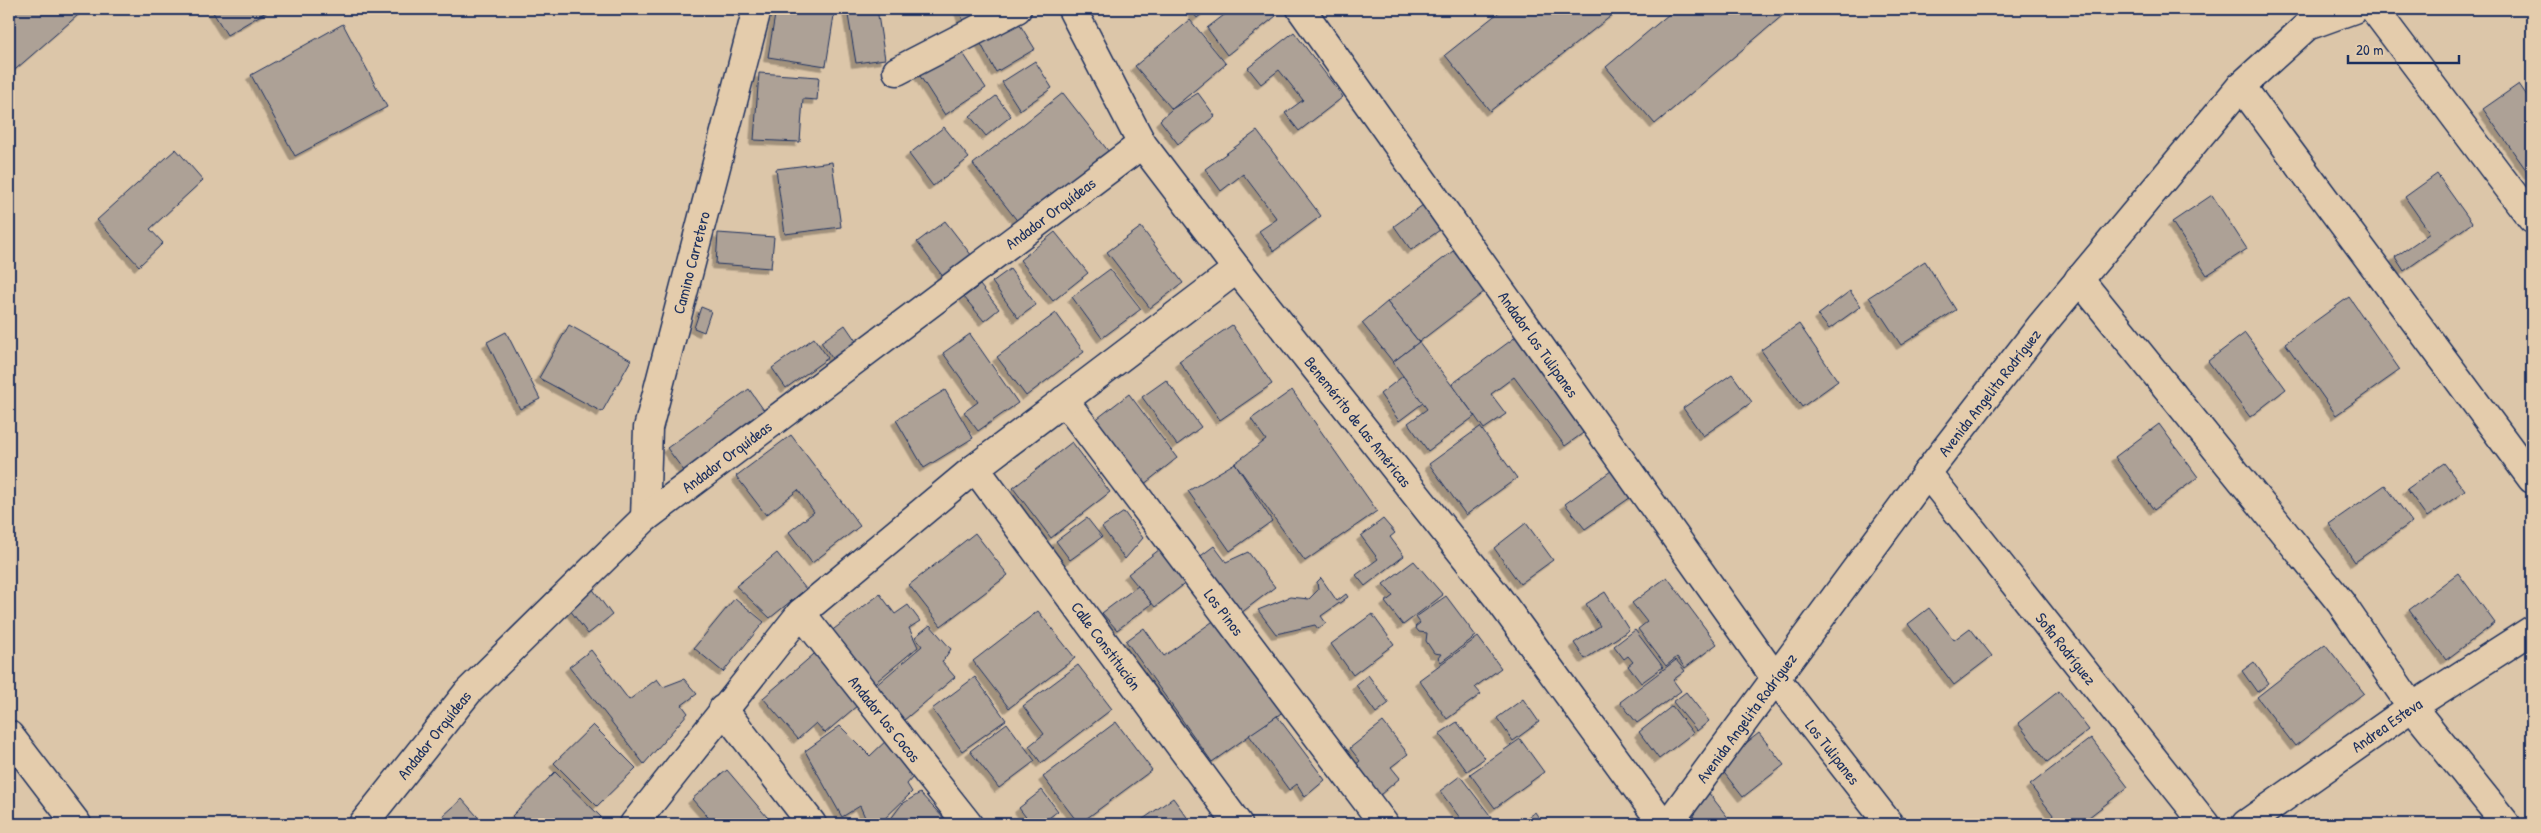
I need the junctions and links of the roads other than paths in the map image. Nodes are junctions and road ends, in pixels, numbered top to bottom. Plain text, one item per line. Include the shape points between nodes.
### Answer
1 (757, 9) edge
2 (1017, 9) edge
3 (1072, 9) edge
4 (1301, 9) edge
5 (2354, 9) edge
6 (2374, 9) edge
7 (897, 71) dead end
8 (2241, 86) junction
9 (1142, 144) junction
10 (2532, 219) edge
11 (1237, 269) junction
12 (2079, 279) junction
13 (1064, 400) junction
14 (975, 468) junction
15 (1927, 473) junction
16 (2532, 479) edge
17 (645, 518) junction
18 (801, 613) junction
19 (2532, 630) edge
20 (1776, 679) junction
21 (2412, 707) junction
22 (723, 709) junction
23 (9, 735) edge
24 (645, 820) edge
25 (77, 824) edge
26 (363, 824) edge
27 (812, 824) edge
28 (968, 824) edge
29 (1238, 824) edge
30 (1384, 824) edge
31 (1663, 824) edge
32 (1668, 824) edge
33 (1889, 824) edge
34 (2205, 824) edge
35 (2246, 824) edge
36 (2506, 824) edge

1 - 17 street, Camino Carretero via 648,428
2 - 7 street
3 - 9 street, Benemérito de las Américas
4 - 20 street, Andador los Tulipanes
5 - 8 street, Avenida Angelita Rodríguez via 2307,26
6 - 10 street
8 - 12 street, Avenida Angelita Rodríguez
8 - 16 street
9 - 11 street, Benemérito de las Américas
9 - 17 street, Andador Orquídeas
11 - 13 street
11 - 31 street, Benemérito de las Américas via 1498,598
12 - 15 street, Avenida Angelita Rodríguez
12 - 21 street via 2341,603
13 - 14 street
13 - 30 street, Los Pinos
14 - 18 street
14 - 29 street, Calle Constitución
15 - 20 street, Avenida Angelita Rodríguez
15 - 34 street, Sofia Rodríguez
17 - 26 street, Andador Orquídeas via 468,692
18 - 22 street
18 - 28 street, Andador los Cocos
19 - 21 street, Andrea Esteva
20 - 32 street, Avenida Angelita Rodríguez
20 - 33 street, Los Tulipanes
21 - 35 street, Andrea Esteva
21 - 36 street
22 - 24 street
22 - 27 street
23 - 25 street

